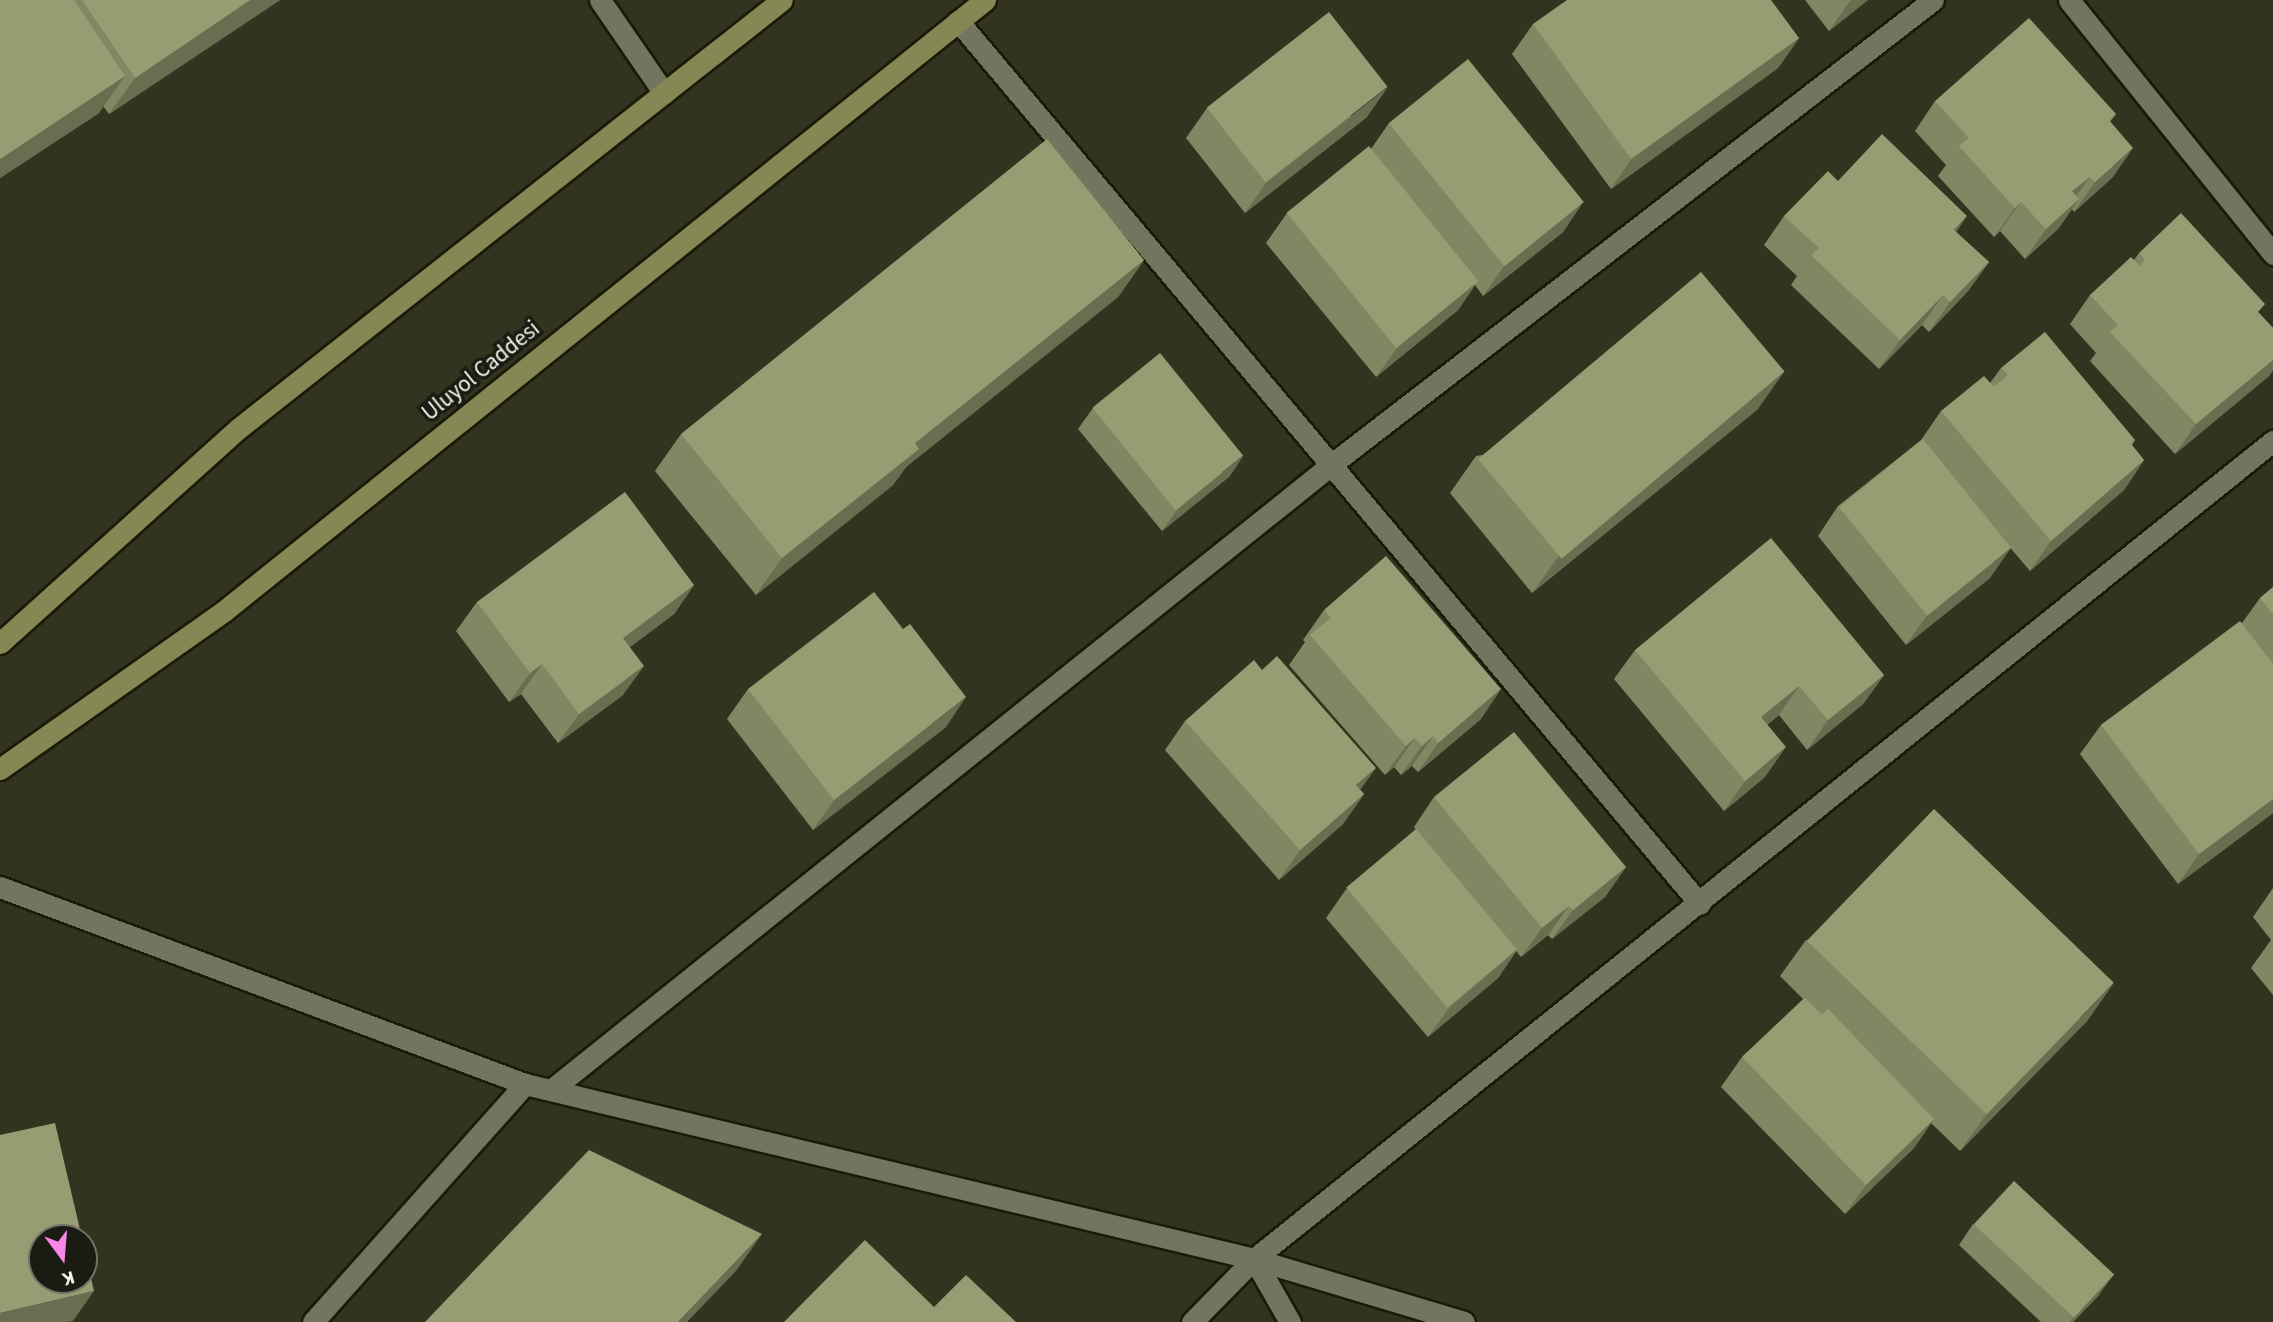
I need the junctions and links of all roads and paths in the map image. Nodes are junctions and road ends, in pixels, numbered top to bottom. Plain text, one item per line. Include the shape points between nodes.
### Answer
1 (600, 0) edge
2 (782, 0) edge
3 (985, 0) edge
4 (1933, 0) edge
5 (2069, 0) edge
6 (958, 21) junction
7 (664, 93) junction
8 (2273, 254) edge
9 (2273, 441) edge
10 (1332, 464) junction
11 (0, 643) edge
12 (0, 769) edge
13 (0, 887) edge
14 (1700, 904) junction
15 (525, 1084) junction
16 (551, 1090) junction
17 (1254, 1259) junction
18 (313, 1322) edge
19 (1192, 1322) edge
20 (1290, 1322) edge
21 (1464, 1322) edge

1 - 7 street
2 - 7 main road
3 - 6 main road, Uluyol Caddesi
4 - 10 street
5 - 8 street
6 - 10 street
6 - 12 main road, Uluyol Caddesi via 224,611
7 - 11 main road via 239,428
9 - 14 street
10 - 14 street
10 - 16 street
13 - 15 street
14 - 17 street
15 - 16 street
15 - 18 street
16 - 17 street
17 - 19 street
17 - 20 street
17 - 21 street

